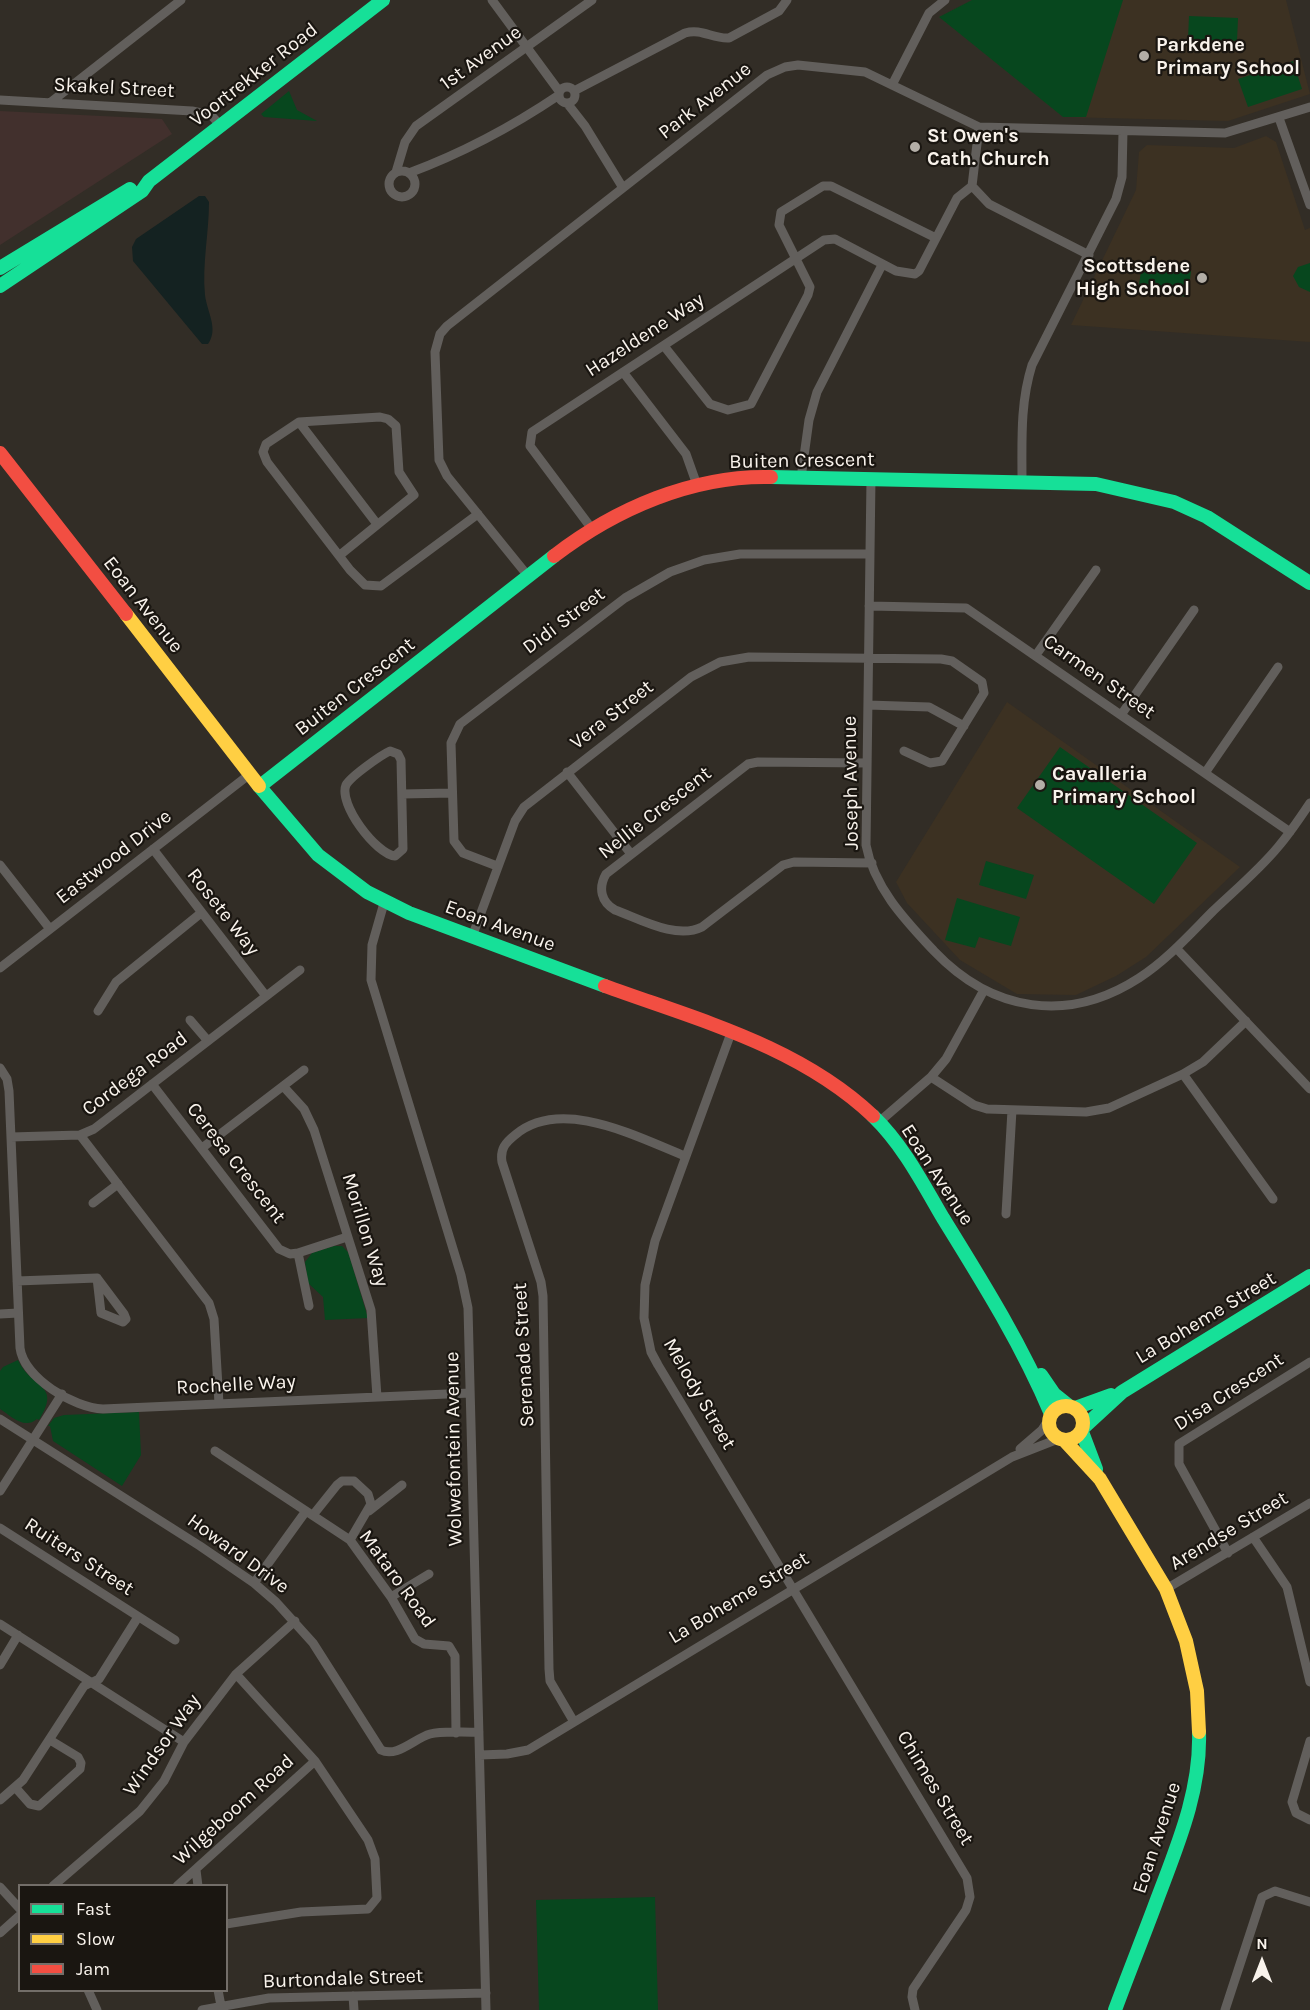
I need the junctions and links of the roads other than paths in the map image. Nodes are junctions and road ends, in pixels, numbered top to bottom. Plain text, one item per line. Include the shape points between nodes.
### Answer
1 (181, 0) edge
2 (383, 0) edge
3 (492, 0) edge
4 (592, 0) edge
5 (787, 0) edge
6 (945, 0) edge
7 (528, 46) junction
8 (892, 85) junction
9 (566, 95) junction
10 (2, 98) edge
11 (51, 102) junction
12 (1310, 107) edge
13 (1279, 118) junction
14 (221, 126) junction
15 (979, 128) junction
16 (1124, 131) junction
17 (402, 153) junction
18 (433, 164) junction
19 (396, 172) junction
20 (408, 172) junction
21 (415, 181) junction
22 (149, 182) junction
23 (972, 186) junction
24 (623, 188) junction
25 (1310, 205) edge
26 (936, 238) junction
27 (1089, 255) junction
28 (796, 259) junction
29 (882, 265) junction
30 (0, 267) edge
31 (0, 285) edge
32 (664, 346) junction
33 (623, 372) junction
34 (299, 422) junction
35 (0, 453) edge
36 (801, 478) junction
37 (871, 479) junction
38 (1022, 481) junction
39 (697, 485) junction
40 (478, 514) junction
41 (377, 525) junction
42 (592, 529) junction
43 (870, 554) junction
44 (340, 555) junction
45 (1096, 570) dead end
46 (528, 576) junction
47 (1310, 583) edge
48 (869, 606) junction
49 (1194, 610) dead end
50 (1036, 655) junction
51 (868, 658) junction
52 (1278, 667) dead end
53 (868, 705) junction
54 (1121, 715) junction
55 (964, 726) junction
56 (904, 751) dead end
57 (867, 764) junction
58 (567, 772) junction
59 (1205, 773) junction
60 (250, 774) junction
61 (260, 786) junction
62 (452, 793) junction
63 (402, 794) junction
64 (1310, 803) edge
65 (1290, 832) junction
66 (153, 849) junction
67 (631, 854) junction
68 (872, 863) junction
69 (0, 865) edge
70 (497, 866) junction
71 (384, 903) junction
72 (201, 913) junction
73 (50, 929) junction
74 (472, 937) junction
75 (1176, 948) junction
76 (0, 968) edge
77 (300, 970) dead end
78 (984, 990) junction
79 (266, 996) junction
80 (98, 1011) dead end
81 (190, 1020) dead end
82 (1246, 1021) junction
83 (731, 1033) junction
84 (208, 1041) junction
85 (0, 1068) edge
86 (304, 1070) dead end
87 (1183, 1074) junction
88 (932, 1077) junction
89 (152, 1084) junction
90 (283, 1086) junction
91 (1310, 1089) edge
92 (1012, 1110) junction
93 (879, 1122) junction
94 (80, 1135) junction
95 (11, 1137) junction
96 (202, 1148) junction
97 (685, 1156) junction
98 (118, 1184) junction
99 (1274, 1199) dead end
100 (93, 1203) dead end
101 (1006, 1214) dead end
102 (347, 1237) junction
103 (298, 1253) junction
104 (1310, 1276) edge
105 (97, 1278) junction
106 (17, 1281) junction
107 (309, 1306) dead end
108 (18, 1313) junction
109 (0, 1314) edge
110 (1310, 1362) edge
111 (1030, 1363) junction
112 (1122, 1392) junction
113 (470, 1393) junction
114 (62, 1394) junction
115 (377, 1397) junction
116 (219, 1404) junction
117 (1072, 1407) junction
118 (1050, 1416) junction
119 (0, 1419) edge
120 (1083, 1429) junction
121 (33, 1439) junction
122 (1062, 1440) junction
123 (215, 1451) dead end
124 (1012, 1457) junction
125 (1100, 1479) junction
126 (402, 1485) dead end
127 (0, 1491) edge
128 (1310, 1503) edge
129 (369, 1511) junction
130 (309, 1513) junction
131 (0, 1528) edge
132 (1253, 1537) junction
133 (350, 1540) junction
134 (1228, 1553) junction
135 (429, 1574) dead end
136 (254, 1583) junction
137 (794, 1588) junction
138 (1166, 1589) junction
139 (391, 1597) junction
140 (138, 1617) junction
141 (295, 1621) junction
142 (0, 1624) edge
143 (18, 1635) junction
144 (175, 1640) dead end
145 (1307, 1651) edge
146 (0, 1665) edge
147 (236, 1674) junction
148 (92, 1682) junction
149 (1310, 1682) edge
150 (574, 1722) junction
151 (479, 1732) junction
152 (456, 1733) junction
153 (50, 1740) junction
154 (1310, 1741) edge
155 (184, 1742) junction
156 (480, 1755) junction
157 (315, 1761) junction
158 (15, 1787) junction
159 (0, 1800) edge
160 (1310, 1820) edge
161 (196, 1870) junction
162 (56, 1884) edge
163 (179, 1884) edge
164 (198, 1884) edge
165 (0, 1887) edge
166 (1310, 1902) edge
167 (18, 1907) edge
168 (18, 1917) edge
169 (228, 1924) edge
170 (0, 1933) edge
171 (89, 1992) edge
172 (218, 1992) edge
173 (486, 1993) junction
174 (353, 1996) junction
175 (221, 2006) junction
176 (97, 2010) edge
177 (202, 2010) edge
178 (354, 2010) edge
179 (486, 2010) edge
180 (915, 2010) edge
181 (1115, 2010) edge
182 (1225, 2010) edge

1 - 11 street
2 - 14 street, Voortrekker Road
3 - 7 street
4 - 7 street, 1st Avenue
5 - 9 street via 779,11 729,38 700,31 685,33
6 - 8 street via 929,13
7 - 9 street
7 - 17 street, 1st Avenue via 416,126 407,136
8 - 15 street, Park Avenue
8 - 24 street, Park Avenue via 854,70 798,65 775,70
9 - 18 street
9 - 24 street
10 - 11 street, Skakel Street
11 - 14 street, Skakel Street via 192,111 211,115
12 - 13 street, Park Avenue
13 - 16 street, Park Avenue via 1225,133
13 - 25 street
14 - 22 street, Voortrekker Road
15 - 16 street, Park Avenue
15 - 23 street
16 - 27 street via 1120,186
17 - 19 street, 1st Avenue
17 - 20 street
18 - 20 street
18 - 21 street
19 - 20 street
19 - 21 street via 389,184 396,196 411,193
20 - 21 street
22 - 30 street, Voortrekker Road
22 - 31 street, Voortrekker Road via 142,192 106,217
23 - 26 street via 957,198
23 - 27 street via 989,204
24 - 40 street, Park Avenue via 440,334 435,352 437,451 447,476
26 - 28 street via 827,185 779,216 779,225
26 - 29 street, Hazeldene Way via 915,274
27 - 38 street via 1026,383
28 - 29 street, Hazeldene Way via 830,238
28 - 32 street, Hazeldene Way
28 - 32 street via 809,281 808,295 752,404 728,410 710,404
29 - 36 street via 817,392
32 - 33 street, Hazeldene Way
33 - 39 street via 686,454
33 - 42 street, Hazeldene Way via 530,435 530,446
34 - 41 street
34 - 41 street via 380,417 394,423 398,432 399,472 414,495
34 - 44 street via 266,444 263,452
35 - 60 street, Eoan Avenue
36 - 37 street, Buiten Crescent
36 - 39 street, Buiten Crescent via 747,478
37 - 38 street, Buiten Crescent
37 - 43 street, Joseph Avenue
38 - 47 street, Buiten Crescent via 1096,484 1174,502 1235,533
39 - 42 street, Buiten Crescent via 634,506
40 - 44 street via 381,586 364,585
40 - 46 street, Park Avenue
41 - 44 street
42 - 46 street, Buiten Crescent
43 - 48 street, Joseph Avenue
43 - 62 street, Didi Street via 731,555 686,566 647,584 460,724 451,742
45 - 50 street
46 - 61 street, Buiten Crescent
48 - 50 street, Carmen Street via 962,606
48 - 51 street, Joseph Avenue
49 - 54 street
50 - 54 street, Carmen Street
51 - 53 street, Joseph Avenue
51 - 55 street, Vera Street via 947,660 982,682 984,693
51 - 58 street, Vera Street via 749,657 720,662 691,677
52 - 59 street
53 - 55 street via 929,707
53 - 57 street, Joseph Avenue
54 - 59 street, Carmen Street
55 - 56 street, Vera Street via 938,764
57 - 67 street, Nellie Crescent via 748,764
57 - 68 street, Joseph Avenue via 866,839
58 - 67 street
58 - 70 street, Vera Street via 520,812
59 - 65 street, Carmen Street
60 - 61 street, Eoan Avenue
60 - 66 street, Eastwood Drive
61 - 71 street, Eoan Avenue via 319,859
62 - 63 street
62 - 70 street, Didi Street via 456,845 468,855
63 - 63 street via 403,849 390,855 377,848 347,805 345,791 349,781 393,751 400,757
64 - 65 street, Joseph Avenue
65 - 75 street, Joseph Avenue
66 - 72 street, Rosete Way
66 - 73 street, Eastwood Drive
67 - 68 street, Nellie Crescent via 604,879 602,894 606,903 615,910 682,932 702,927 783,865
68 - 78 street, Joseph Avenue via 898,913 950,967
69 - 73 street
70 - 74 street, Vera Street
71 - 74 street, Eoan Avenue
71 - 113 street, Wolwefontein Avenue via 372,945 371,980 464,1291
72 - 79 street, Rosete Way
72 - 80 street via 116,982
73 - 76 street, Eastwood Drive
74 - 83 street, Eoan Avenue
75 - 78 street, Joseph Avenue via 1117,991 1074,1006 1009,1002
75 - 82 street
77 - 79 street, Cordega Road
78 - 88 street
79 - 84 street, Cordega Road
81 - 84 street, Cordega Road
82 - 87 street via 1214,1054
82 - 91 street
83 - 93 street, Eoan Avenue via 778,1050 812,1068
83 - 97 street, Melody Street
84 - 89 street, Cordega Road
85 - 95 street, Rochelle Way via 8,1085
86 - 90 street
87 - 92 street via 1103,1110
87 - 99 street
88 - 92 street via 980,1108
88 - 93 street
89 - 94 street, Cordega Road via 94,1129
89 - 96 street, Ceresa Crescent
90 - 96 street
90 - 102 street, Morillon Way via 308,1116
92 - 101 street
93 - 111 street, Eoan Avenue via 912,1166
94 - 95 street, Cordega Road
94 - 98 street
95 - 106 street, Rochelle Way
96 - 103 street, Ceresa Crescent via 279,1249
97 - 137 street, Melody Street via 655,1241 645,1285 644,1318 651,1352
97 - 150 street, Serenade Street via 588,1120 533,1123 509,1140 501,1151 541,1282 549,1669 550,1681
98 - 100 street
98 - 116 street via 209,1303 214,1319
102 - 103 street
102 - 115 street, Morillon Way via 371,1310
103 - 107 street
104 - 112 street, La Boheme Street
105 - 105 street via 124,1314 123,1322 101,1313
105 - 106 street
106 - 108 street, Rochelle Way
108 - 109 street
108 - 114 street, Rochelle Way via 25,1364 35,1377
110 - 134 street, Disa Crescent via 1179,1444 1179,1464
111 - 117 street, Eoan Avenue via 1054,1394
111 - 118 street, Eoan Avenue
112 - 117 street, La Boheme Street
112 - 120 street, La Boheme Street
113 - 115 street, Rochelle Way
113 - 151 street, Wolwefontein Avenue
114 - 116 street, Rochelle Way via 79,1405 96,1409
114 - 121 street
115 - 116 street, Rochelle Way
117 - 118 street via 1059,1407
117 - 120 street via 1082,1416
118 - 122 street via 1051,1432
118 - 124 street, La Boheme Street via 1042,1430
119 - 121 street, Howard Drive
120 - 122 street via 1075,1438
120 - 125 street, Eoan Avenue
121 - 127 street
121 - 136 street, Howard Drive
122 - 124 street, La Boheme Street
122 - 125 street, Eoan Avenue
123 - 130 street, Mataro Road
124 - 137 street, La Boheme Street
125 - 138 street, Eoan Avenue
126 - 129 street, Mataro Road
128 - 132 street, Arendse Street
129 - 130 street via 368,1494 354,1481 347,1480
129 - 133 street, Mataro Road
130 - 133 street, Mataro Road
130 - 136 street
131 - 140 street, Ruiters Street
132 - 134 street, Arendse Street
132 - 145 street via 1287,1587
133 - 139 street, Mataro Road
134 - 138 street, Arendse Street
135 - 139 street
136 - 141 street, Howard Drive
137 - 150 street, La Boheme Street
137 - 180 street, Chimes Street via 967,1878 969,1903 913,1989
138 - 181 street, Eoan Avenue via 1186,1641 1197,1691 1197,1776 1183,1831
139 - 152 street, Mataro Road via 418,1641 446,1644 453,1650
140 - 144 street, Ruiters Street
140 - 148 street, Ruiters Street via 99,1679
141 - 147 street, Windsor Way
141 - 152 street, Howard Drive via 329,1665 381,1750 400,1749 433,1733
142 - 143 street
143 - 146 street
143 - 148 street
145 - 149 street
147 - 155 street, Windsor Way
147 - 157 street
148 - 153 street, Ruiters Street via 84,1686
148 - 155 street
150 - 156 street, La Boheme Street via 528,1750
151 - 152 street, Howard Drive
151 - 156 street, Wolwefontein Avenue
153 - 158 street, Ruiters Street
153 - 158 street via 78,1756 80,1769 39,1806 30,1804
154 - 160 street via 1292,1802 1296,1813
155 - 162 street, Windsor Way via 164,1781 140,1811
156 - 173 street, Wolwefontein Avenue
157 - 161 street, Wilgeboom Road
157 - 169 street via 372,1850 375,1903 368,1909 301,1912
158 - 159 street, Ruiters Street
161 - 163 street, Wilgeboom Road
161 - 164 street
165 - 167 street
166 - 182 street via 1275,1892 1262,1897
168 - 170 street
171 - 176 street
172 - 175 street
173 - 174 street, Burtondale Street
173 - 179 street, Wolwefontein Avenue
174 - 175 street, Burtondale Street via 269,1998
174 - 178 street
175 - 177 street, Burtondale Street

